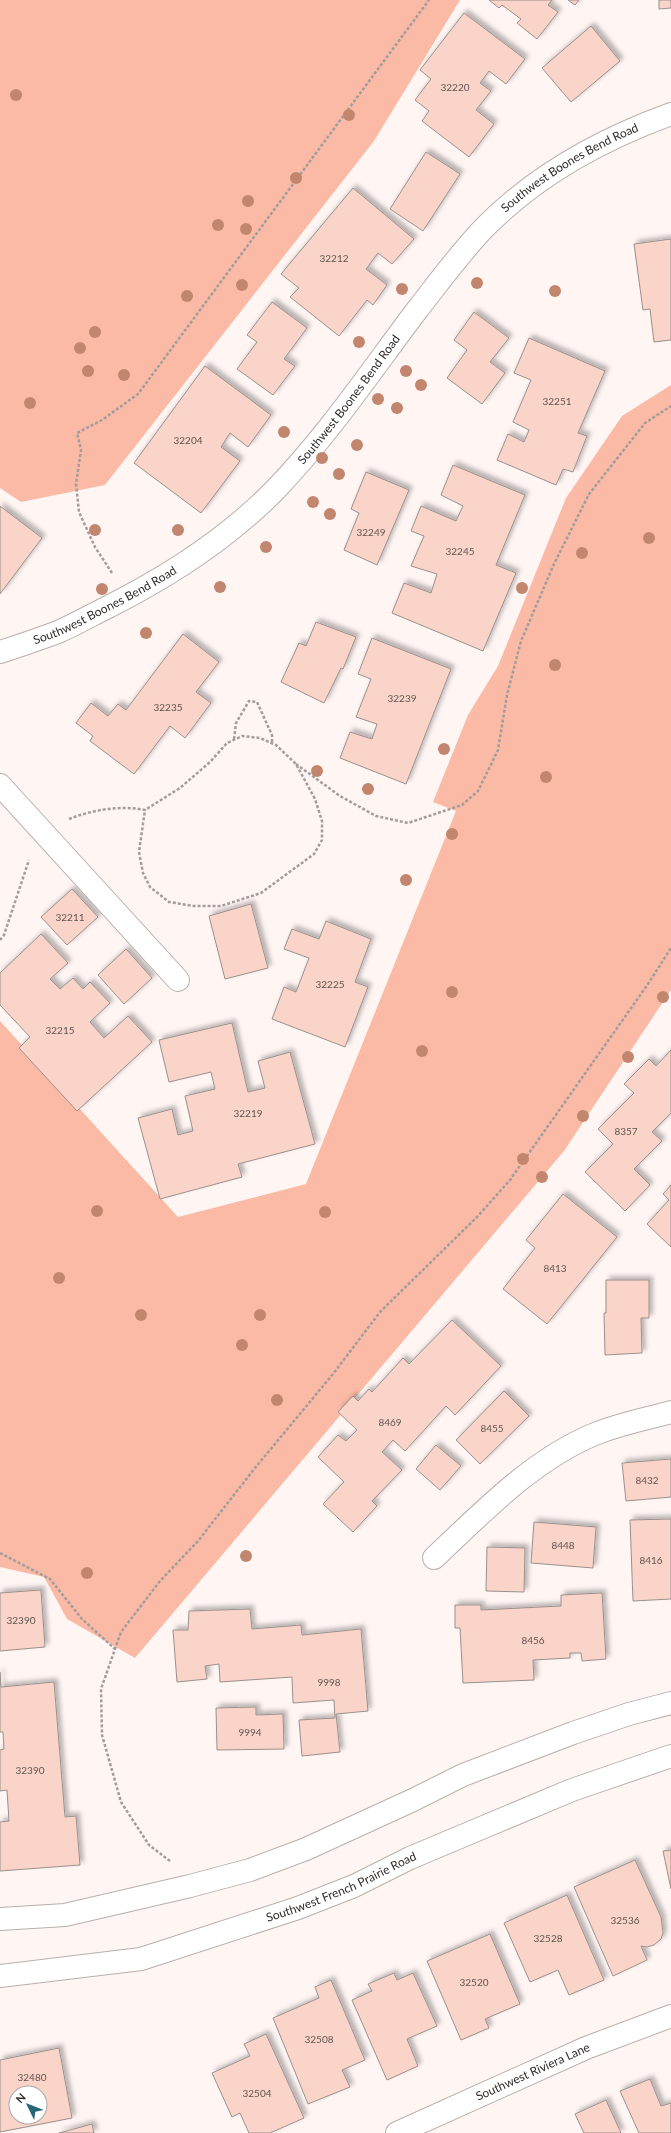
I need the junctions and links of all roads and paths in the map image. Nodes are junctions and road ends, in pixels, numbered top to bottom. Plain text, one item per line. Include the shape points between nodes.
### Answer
1 (429, 0) edge
2 (671, 114) edge
3 (671, 406) edge
4 (114, 576) dead end
5 (0, 652) edge
6 (234, 740) junction
7 (272, 743) junction
8 (296, 764) junction
9 (0, 785) edge
10 (145, 810) junction
11 (64, 822) dead end
12 (31, 854) dead end
13 (0, 940) edge
14 (671, 948) edge
15 (178, 980) dead end
16 (671, 1412) edge
17 (0, 1553) edge
18 (434, 1558) dead end
19 (115, 1649) junction
20 (671, 1703) edge
21 (671, 1756) edge
22 (174, 1864) dead end
23 (0, 1919) edge
24 (0, 1976) edge
25 (671, 2016) edge
26 (397, 2133) edge

1 - 4 path via 138,394 102,420 78,433 80,450 76,484 79,512 95,547
2 - 5 street, Southwest Boones Bend Road via 630,129 576,156 528,190 485,228 448,270 311,450 273,492 231,530 186,564 136,593 60,631
3 - 8 path via 645,423 586,501 554,564 521,640 507,696 498,750 478,791 462,805 408,823 370,813 340,796
6 - 7 path via 242,736 260,738
6 - 7 path via 236,723 249,701 257,702 272,736
6 - 10 path via 227,743 180,788
7 - 8 path
8 - 10 path via 315,799 322,821 322,840 314,854 300,866 261,893 241,900 220,906 181,904 169,902 150,887 143,873 139,852
9 - 15 street
10 - 11 path via 134,808 90,811
12 - 13 path via 19,894
14 - 19 path via 510,1180 478,1216 380,1312 198,1541 160,1581 121,1632
16 - 18 street via 622,1424 568,1447 501,1495
17 - 19 path via 50,1579 82,1619
19 - 22 path via 101,1689 102,1734 120,1802 149,1845
20 - 23 street via 573,1733 471,1772 306,1848 250,1870 65,1915
21 - 24 street, Southwest French Prairie Road via 572,1790 298,1908 141,1959
25 - 26 street, Southwest Riviera Lane via 586,2048

